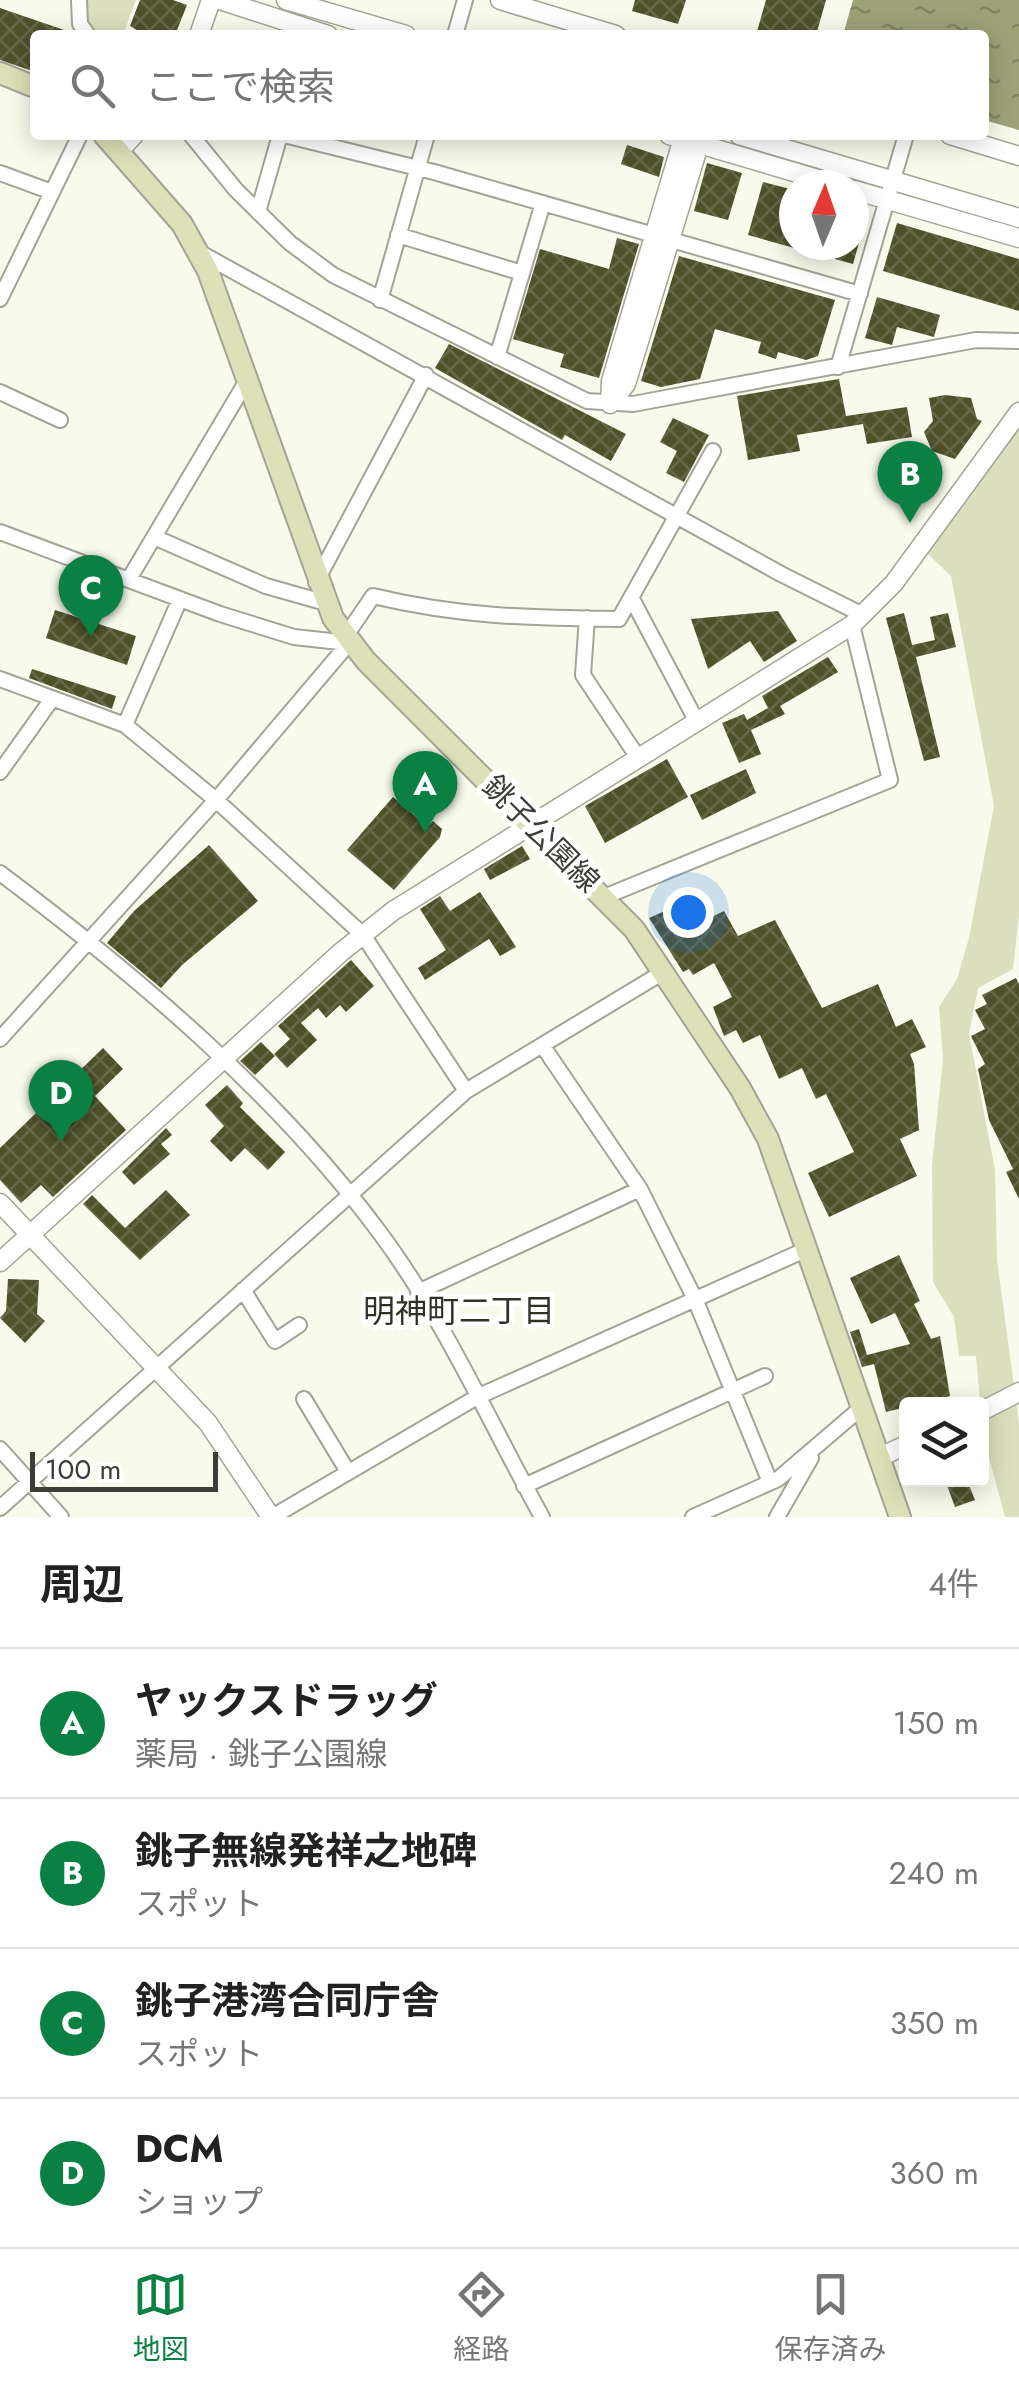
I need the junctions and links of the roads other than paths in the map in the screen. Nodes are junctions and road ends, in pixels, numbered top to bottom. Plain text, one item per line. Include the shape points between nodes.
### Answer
1 (78, 0) edge
2 (211, 0) edge
3 (220, 0) edge
4 (286, 0) edge
5 (465, 0) edge
6 (500, 0) edge
7 (84, 30) edge
8 (201, 30) edge
9 (307, 30) edge
10 (389, 30) edge
11 (456, 30) edge
12 (599, 30) edge
13 (0, 73) edge
14 (30, 85) edge
15 (78, 140) edge
16 (119, 140) edge
17 (196, 140) edge
18 (280, 140) edge
19 (302, 140) edge
20 (426, 140) edge
21 (686, 140) edge
22 (693, 140) edge
23 (756, 140) edge
24 (904, 140) edge
25 (966, 140) edge
26 (1019, 156) edge
27 (417, 169) junction
28 (790, 170) edge
29 (0, 173) edge
30 (892, 180) junction
31 (52, 192) junction
32 (869, 194) edge
33 (888, 200) junction
34 (543, 203) junction
35 (258, 212) junction
36 (1019, 218) edge
37 (398, 234) junction
38 (661, 237) junction
39 (1019, 238) edge
40 (197, 251) junction
41 (522, 273) junction
42 (860, 294) junction
43 (0, 299) edge
44 (380, 300) junction
45 (1019, 342) edge
46 (497, 357) junction
47 (838, 367) junction
48 (426, 376) junction
49 (246, 382) junction
50 (0, 392) edge
51 (610, 404) junction
52 (1019, 412) edge
53 (60, 420) dead end
54 (713, 451) dead end
55 (675, 513) junction
56 (0, 532) edge
57 (154, 537) junction
58 (128, 579) junction
59 (316, 582) junction
60 (632, 599) junction
61 (180, 600) junction
62 (326, 603) junction
63 (587, 618) junction
64 (857, 620) junction
65 (347, 640) junction
66 (0, 679) edge
67 (52, 699) junction
68 (697, 722) junction
69 (125, 725) junction
70 (639, 759) junction
71 (0, 772) edge
72 (216, 800) junction
73 (533, 824) junction
74 (0, 873) edge
75 (604, 898) junction
76 (363, 935) junction
77 (91, 941) junction
78 (664, 971) junction
79 (0, 1039) edge
80 (542, 1044) junction
81 (223, 1059) junction
82 (466, 1091) junction
83 (640, 1188) junction
84 (350, 1194) junction
85 (0, 1204) edge
86 (32, 1233) junction
87 (805, 1250) junction
88 (0, 1262) edge
89 (243, 1290) junction
90 (418, 1292) junction
91 (694, 1299) junction
92 (299, 1325) dead end
93 (157, 1366) junction
94 (765, 1376) dead end
95 (731, 1391) junction
96 (1019, 1392) edge
97 (476, 1398) junction
98 (304, 1399) dead end
99 (989, 1407) edge
100 (861, 1408) junction
101 (899, 1448) edge
102 (0, 1450) edge
103 (814, 1453) junction
104 (880, 1457) junction
105 (348, 1472) junction
106 (29, 1482) junction
107 (770, 1482) junction
108 (524, 1486) junction
109 (0, 1508) edge
110 (61, 1517) edge
111 (271, 1517) edge
112 (542, 1517) edge
113 (693, 1517) edge
114 (777, 1517) edge
115 (900, 1517) edge

1 - 7 street
2 - 8 street
3 - 9 street
4 - 10 street
5 - 11 street
6 - 12 street
13 - 14 main road
15 - 31 street
16 - 40 main road, 銚子公園線
17 - 35 street
18 - 35 street
19 - 27 street
20 - 27 street
21 - 38 street
22 - 28 street
23 - 30 street
24 - 30 street
25 - 26 street
27 - 34 street
27 - 37 street
29 - 31 street
30 - 33 street
30 - 36 street
31 - 43 street
32 - 33 street
33 - 39 street
33 - 42 street
34 - 38 street
34 - 41 street
35 - 44 street via 333,275
37 - 41 street
37 - 44 street
38 - 42 street
38 - 51 street via 626,384
40 - 48 street
40 - 49 main road, 銚子公園線
41 - 46 street
42 - 47 street
44 - 46 street
45 - 47 street via 976,340
46 - 51 street via 572,396
47 - 51 street
48 - 55 street
48 - 59 street
49 - 57 street
49 - 59 main road, 銚子公園線
50 - 53 street
52 - 64 street via 894,583
54 - 55 street
55 - 60 street
55 - 64 street
56 - 58 street
57 - 58 street
57 - 62 street via 266,586
58 - 61 street
59 - 62 main road, 銚子公園線
60 - 63 street via 620,618
60 - 68 street
61 - 65 street via 294,636
61 - 69 street
62 - 65 main road, 銚子公園線
63 - 65 street via 445,613 372,596
63 - 70 street via 583,675
64 - 68 street
64 - 75 street via 890,780
65 - 72 street
65 - 73 main road, 銚子公園線
66 - 67 street
67 - 69 street
67 - 71 street
68 - 70 street
69 - 72 street
70 - 73 street
72 - 76 street
72 - 77 street
73 - 75 main road, 銚子公園線
73 - 76 street
74 - 77 street
75 - 78 main road, 銚子公園線
76 - 81 street
76 - 82 street
77 - 79 street
77 - 81 street
78 - 80 street
78 - 87 main road, 銚子公園線 via 768,1140
80 - 82 street
80 - 83 street
81 - 84 street
81 - 86 street
82 - 84 street
83 - 90 street
83 - 91 street
84 - 89 street
84 - 90 street
85 - 86 street
86 - 88 street
86 - 93 street
87 - 91 street
87 - 100 main road, 銚子公園線
89 - 92 street via 275,1340
89 - 93 street
90 - 97 street
91 - 95 street
91 - 97 street
93 - 106 street
93 - 111 street via 208,1423
94 - 95 street
95 - 107 street
95 - 108 street
96 - 99 street
97 - 105 street
97 - 108 street
98 - 105 street
100 - 103 street
100 - 104 main road, 銚子公園線
101 - 104 street
102 - 106 street
103 - 107 street
103 - 114 street
104 - 115 main road, 銚子公園線
105 - 111 street
106 - 109 street
106 - 110 street
107 - 113 street
108 - 112 street

